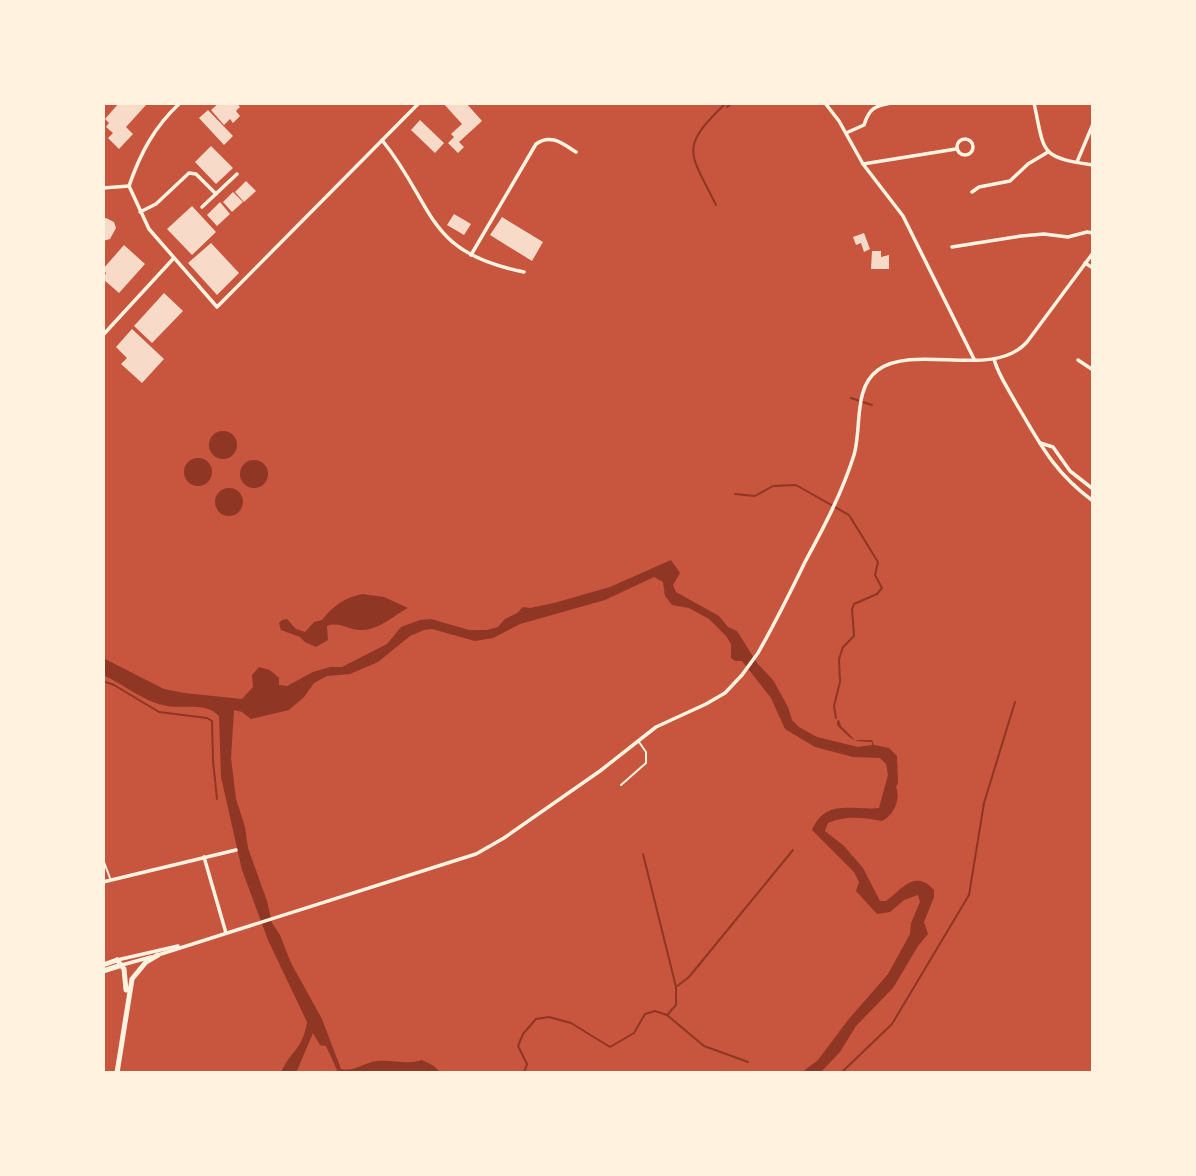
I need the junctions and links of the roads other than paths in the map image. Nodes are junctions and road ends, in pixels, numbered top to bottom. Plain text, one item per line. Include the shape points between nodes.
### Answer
1 (180, 103) edge
2 (419, 103) edge
3 (825, 103) edge
4 (891, 103) edge
5 (1034, 103) edge
6 (1093, 124) edge
7 (846, 133) junction
8 (382, 139) junction
9 (956, 149) junction
10 (576, 152) dead end
11 (1048, 152) junction
12 (1077, 162) junction
13 (863, 164) junction
14 (1093, 164) edge
15 (237, 174) dead end
16 (129, 186) junction
17 (103, 188) edge
18 (972, 192) dead end
19 (216, 194) junction
20 (202, 207) dead end
21 (140, 212) junction
22 (1093, 233) edge
23 (952, 247) dead end
24 (1093, 253) edge
25 (471, 255) junction
26 (173, 259) junction
27 (1085, 263) junction
28 (1093, 268) edge
29 (524, 272) dead end
30 (103, 335) edge
31 (974, 359) junction
32 (994, 359) junction
33 (1078, 360) dead end
34 (1093, 370) edge
35 (1038, 442) junction
36 (1093, 489) edge
37 (1093, 500) edge
38 (638, 741) junction
39 (621, 785) dead end
40 (236, 850) dead end
41 (204, 857) junction
42 (104, 862) edge
43 (111, 879) junction
44 (103, 882) edge
45 (226, 933) junction
46 (180, 946) junction
47 (158, 955) junction
48 (120, 963) junction
49 (106, 967) edge
50 (127, 997) junction
51 (117, 1073) edge

1 - 16 street via 149,140
2 - 8 street
3 - 7 street
4 - 7 street via 876,105 868,111 864,125
5 - 11 street
6 - 12 street
7 - 13 street
8 - 25 street via 438,229
8 - 26 street via 217,307
9 - 9 street via 963,139 973,146 965,156
9 - 13 street
10 - 25 street via 554,139 536,144
11 - 12 street
11 - 18 street via 1010,181
12 - 14 street
13 - 31 street via 910,229
15 - 19 street
16 - 17 street
16 - 21 street
19 - 20 street
19 - 21 street via 196,174 189,173 156,204
21 - 26 street
22 - 23 street via 1021,236
24 - 27 street
25 - 29 street
26 - 30 street
27 - 28 street
27 - 32 street via 1023,346 1014,354
31 - 32 street
31 - 38 street via 902,362 872,375 864,390 855,450 836,503 755,657 731,688
32 - 35 street
33 - 34 street
35 - 36 street via 1053,447 1070,471
35 - 37 street via 1049,461
38 - 39 lane via 646,752 646,763
38 - 45 street via 487,849
40 - 41 street
41 - 43 street
41 - 45 street
42 - 43 lane
43 - 44 street
45 - 46 street
46 - 47 street
46 - 48 street
47 - 48 street
47 - 50 main road via 135,972
48 - 49 main road
48 - 50 main road
50 - 51 main road

